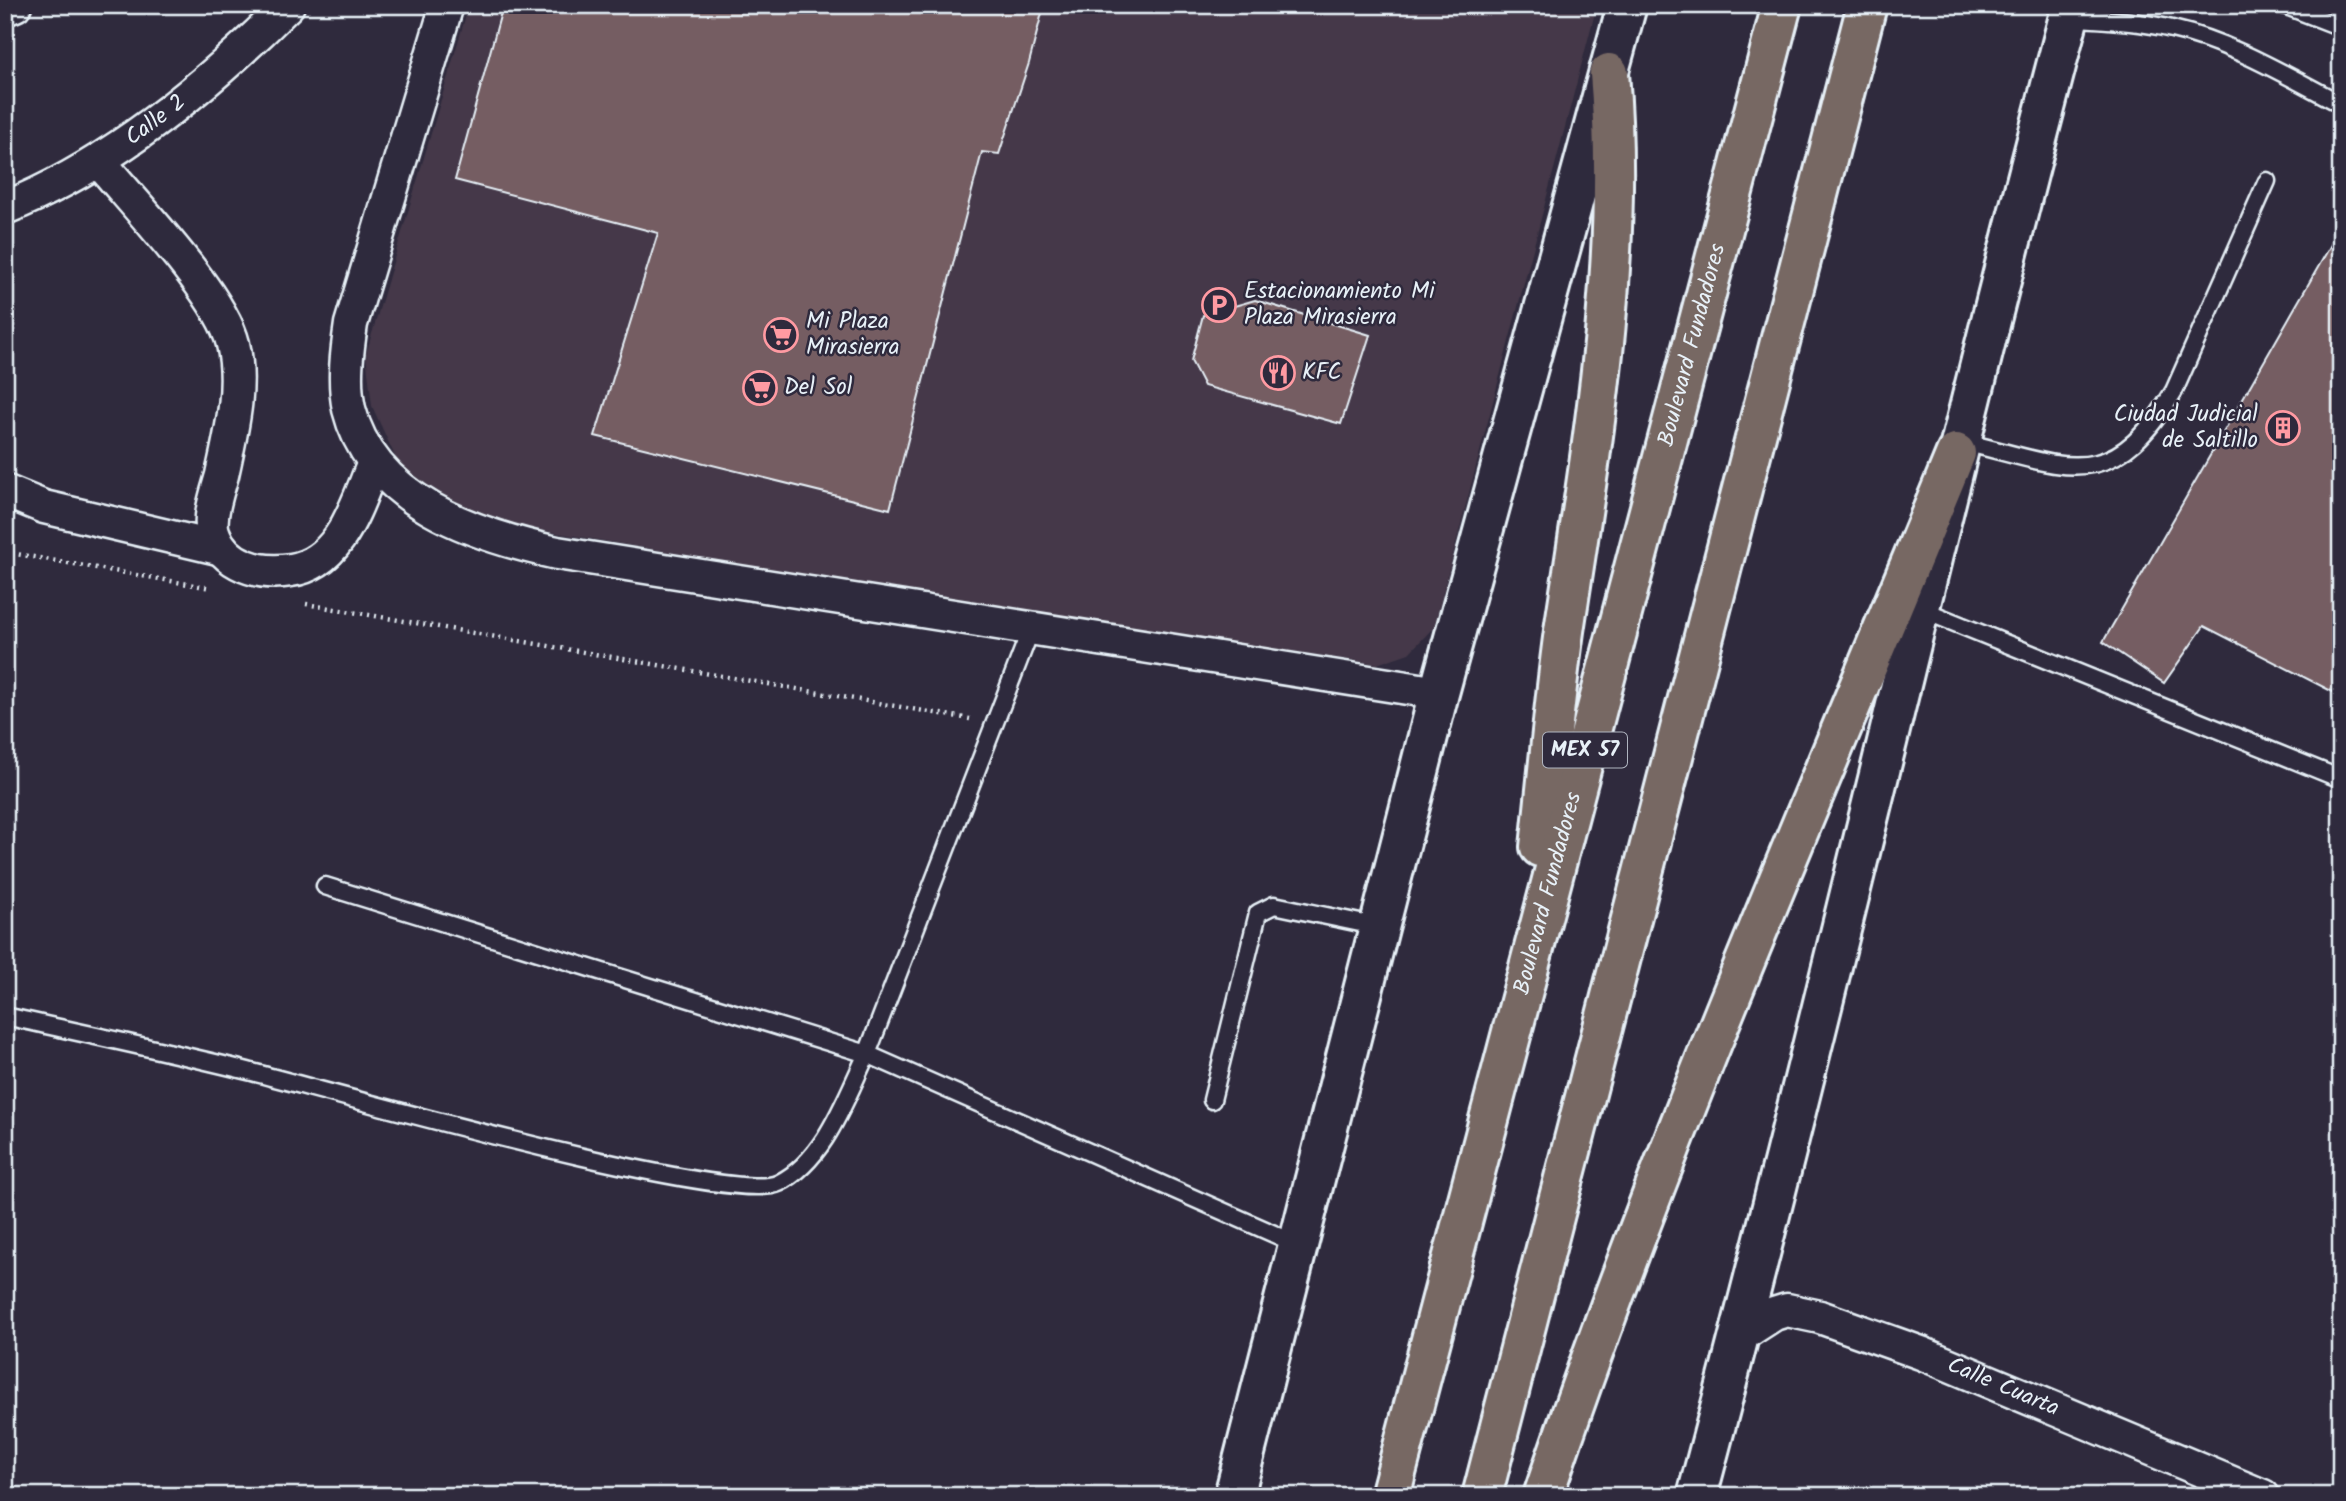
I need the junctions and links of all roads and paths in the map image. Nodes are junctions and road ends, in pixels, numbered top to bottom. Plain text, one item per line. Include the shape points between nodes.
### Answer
1 (15, 5) edge
2 (288, 5) edge
3 (447, 5) edge
4 (1627, 5) edge
5 (1782, 5) edge
6 (1867, 5) edge
7 (2284, 5) edge
8 (5, 9) edge
9 (2070, 12) edge
10 (2341, 27) edge
11 (1609, 73) junction
12 (2341, 104) edge
13 (99, 161) junction
14 (2267, 181) dead end
15 (5, 208) edge
16 (1957, 447) junction
17 (374, 463) junction
18 (5, 491) edge
19 (222, 549) junction
20 (5, 552) edge
21 (225, 590) dead end
22 (294, 602) dead end
23 (1918, 608) junction
24 (1031, 629) junction
25 (1439, 693) junction
26 (995, 723) junction
27 (2341, 779) edge
28 (325, 886) dead end
29 (1379, 927) junction
30 (1524, 981) junction
31 (5, 1016) edge
32 (867, 1054) junction
33 (1212, 1100) dead end
34 (1299, 1245) junction
35 (1740, 1336) junction
36 (1234, 1496) edge
37 (1390, 1496) edge
38 (1482, 1496) edge
39 (1543, 1496) edge
40 (1697, 1496) edge
41 (2263, 1496) edge

1 - 8 street
2 - 13 street, Calle 2 via 201,85
3 - 17 street via 351,324 346,354 349,409
4 - 11 main road
5 - 30 highway, Boulevard Fundadores / MEX 57
6 - 38 highway
7 - 10 lane
9 - 12 lane via 2174,29 2217,44
9 - 16 main road
11 - 25 main road
11 - 30 highway via 1615,200 1610,273
13 - 15 street, Calle 2 via 49,190
13 - 19 street via 198,282 233,343 237,381 233,421 212,530
14 - 16 lane via 2174,391 2155,423 2135,444 2112,459 2062,467
16 - 23 main road
16 - 39 highway via 1677,1133
17 - 19 street via 342,534 330,552 317,560 299,569 256,572
17 - 24 street via 404,492 436,512 523,546
18 - 19 street via 44,507
20 - 21 path
22 - 26 path
23 - 27 lane
23 - 35 main road
24 - 25 street
24 - 26 lane
25 - 29 main road
26 - 32 lane
28 - 32 lane
29 - 33 lane via 1274,905 1258,913
29 - 34 main road
30 - 37 highway, Boulevard Fundadores / MEX 57
31 - 32 lane via 245,1070 650,1172 748,1187 778,1184 800,1168 838,1114
32 - 34 lane
34 - 36 main road
35 - 40 main road
35 - 41 street, Calle Cuarta via 1787,1310 1819,1317 1921,1353

